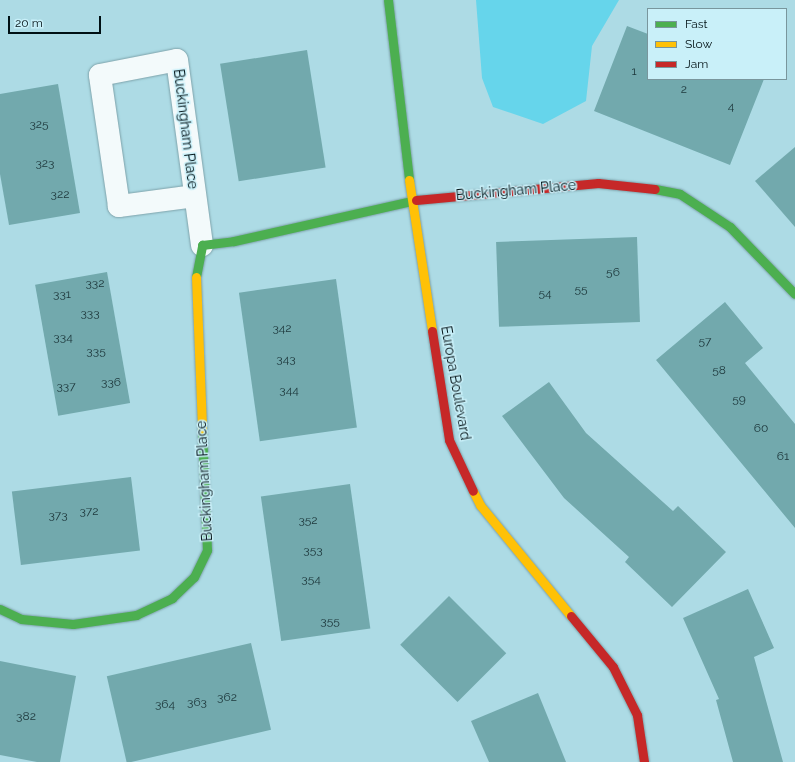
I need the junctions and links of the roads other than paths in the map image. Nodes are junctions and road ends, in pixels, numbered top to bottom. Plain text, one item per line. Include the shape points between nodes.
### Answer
1 (388, 0) edge
2 (195, 196) junction
3 (411, 200) junction
4 (202, 245) junction
5 (795, 294) edge
6 (0, 609) edge
7 (644, 762) edge

1 - 3 street, Europa Boulevard
2 - 2 street, Buckingham Place via 177,60 100,75 119,206
2 - 4 street, Buckingham Place
3 - 4 street, Buckingham Place via 234,241
3 - 5 street, Buckingham Place via 598,183 637,184 680,194 730,227
3 - 7 street, Europa Boulevard via 449,440 480,505 613,667 637,714
4 - 6 street, Buckingham Place via 195,286 207,550 194,577 172,598 136,615 73,624 21,620

